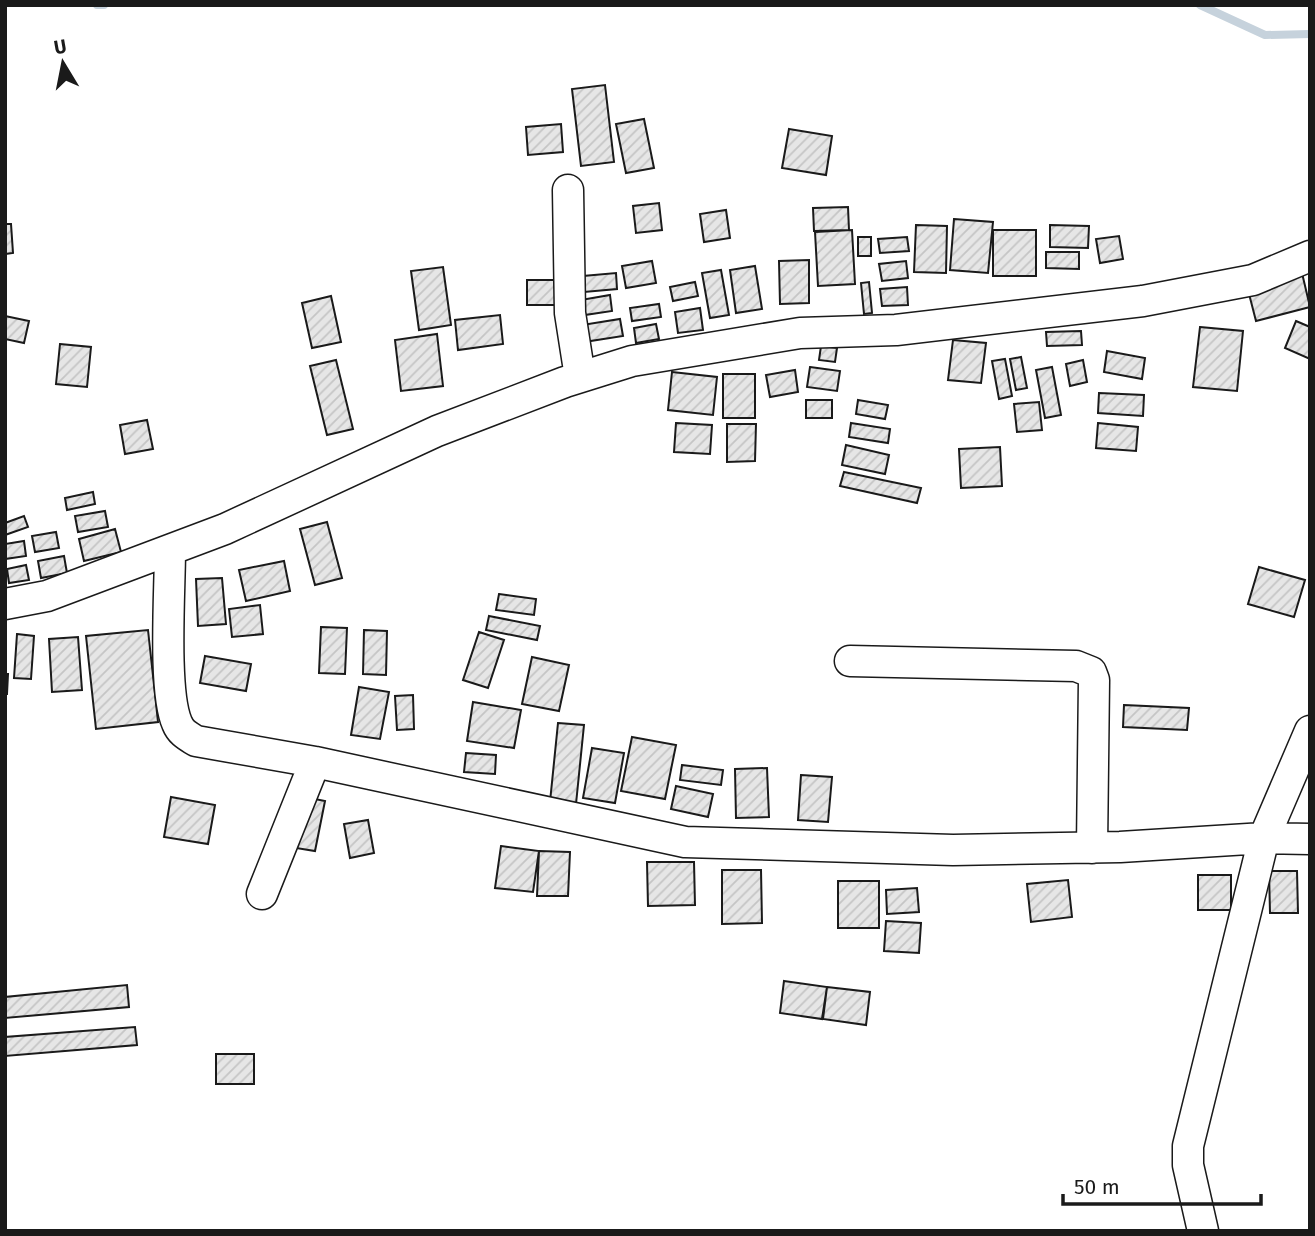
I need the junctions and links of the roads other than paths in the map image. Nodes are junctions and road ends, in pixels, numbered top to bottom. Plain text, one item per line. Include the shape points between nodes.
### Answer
1 (568, 190) dead end
2 (1310, 256) edge
3 (580, 377) junction
4 (170, 550) junction
5 (5, 604) edge
6 (850, 661) dead end
7 (1310, 731) edge
8 (315, 762) junction
9 (1264, 838) junction
10 (1310, 839) edge
11 (1093, 848) junction
12 (262, 894) dead end
13 (1203, 1231) edge

1 - 3 street via 570,313
2 - 3 street via 1252,279 1143,301 896,330 800,334 632,360
3 - 4 street via 437,431
4 - 5 street via 47,596
4 - 8 street via 170,689 182,732 196,741
6 - 11 street via 1076,666 1091,672
7 - 9 street
8 - 11 street via 685,842
8 - 12 street
9 - 10 street
9 - 11 street
9 - 13 street via 1188,1146

